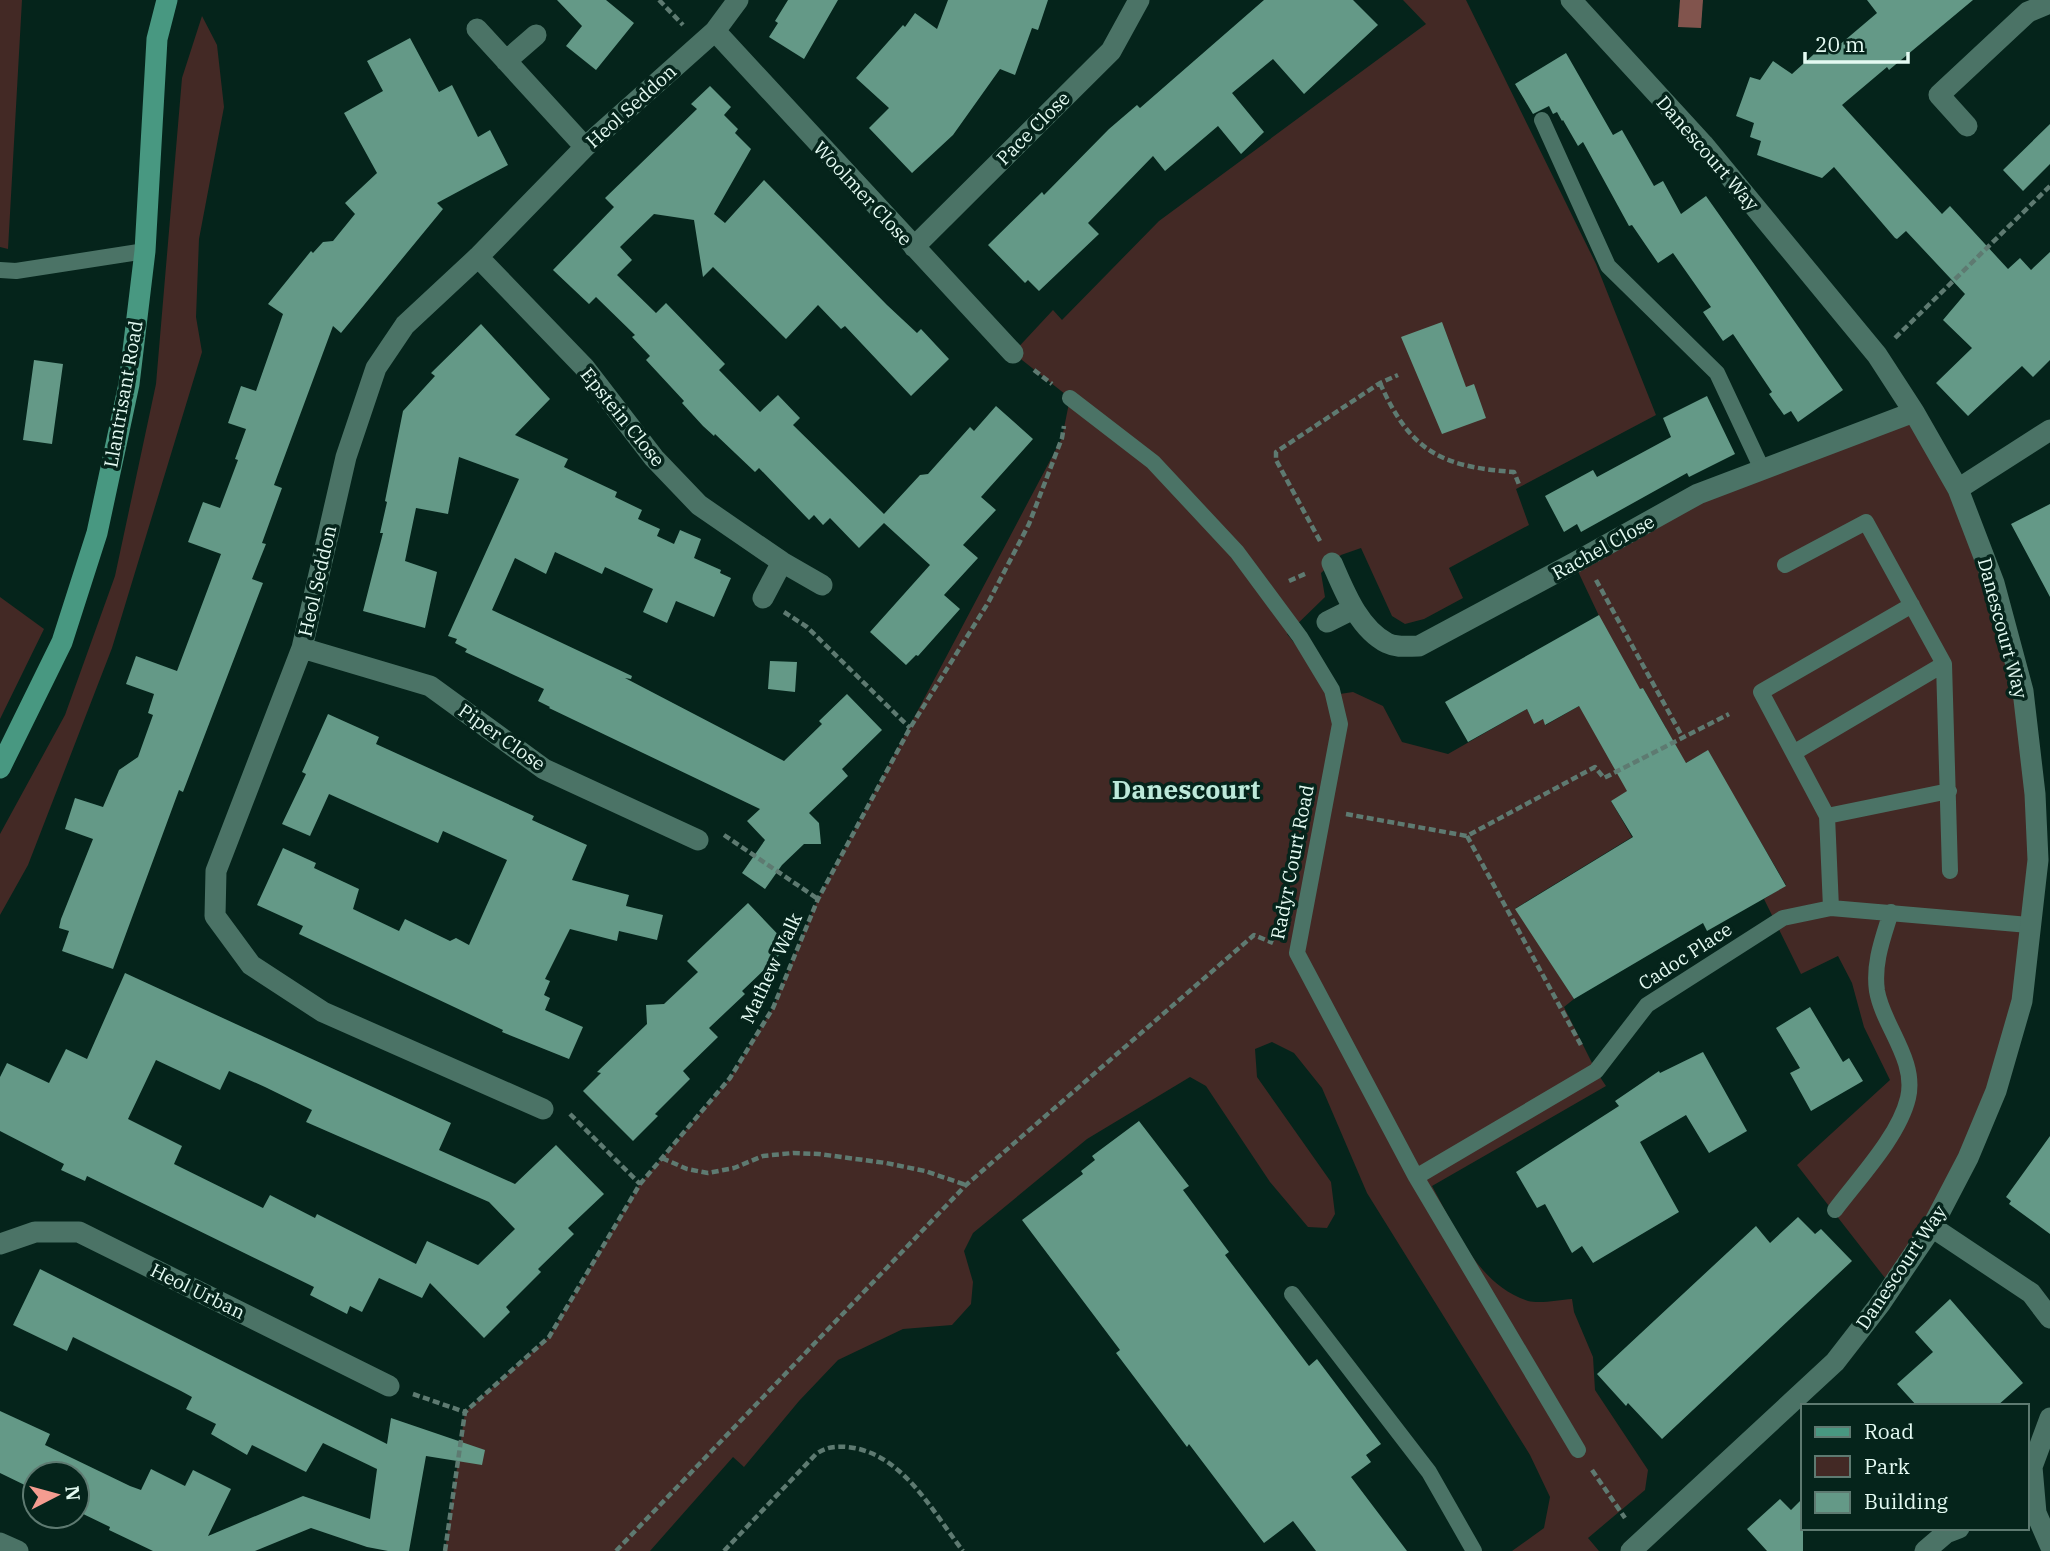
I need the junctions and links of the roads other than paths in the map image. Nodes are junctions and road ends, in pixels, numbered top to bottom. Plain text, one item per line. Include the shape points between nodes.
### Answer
1 (167, 0) edge
2 (737, 0) edge
3 (1139, 0) edge
4 (1572, 0) edge
5 (2050, 3) edge
6 (477, 29) dead end
7 (715, 31) junction
8 (536, 35) dead end
9 (506, 61) junction
10 (1542, 120) dead end
11 (1967, 126) dead end
12 (585, 147) junction
13 (914, 247) junction
14 (145, 251) junction
15 (478, 257) junction
16 (0, 270) edge
17 (1013, 353) road end
18 (1070, 398) road end
19 (1914, 412) junction
20 (2050, 430) edge
21 (1762, 469) junction
22 (1958, 489) junction
23 (782, 562) junction
24 (1332, 563) road end
25 (1785, 565) dead end
26 (822, 585) dead end
27 (763, 598) road end
28 (1912, 605) junction
29 (1353, 608) junction
30 (1327, 622) dead end
31 (302, 648) junction
32 (1944, 664) junction
33 (1795, 752) junction
34 (0, 768) edge
35 (1949, 791) junction
36 (1827, 816) junction
37 (698, 840) road end
38 (1950, 871) dead end
39 (1831, 908) junction
40 (1891, 912) junction
41 (2029, 925) junction
42 (542, 1109) road end
43 (1416, 1177) junction
44 (1835, 1210) dead end
45 (1933, 1227) junction
46 (0, 1244) edge
47 (1292, 1294) dead end
48 (2050, 1318) edge
49 (388, 1386) road end
50 (2050, 1418) edge
51 (1578, 1450) road end
52 (2032, 1513) edge
53 (1954, 1530) edge
54 (0, 1543) edge
55 (2050, 1545) edge
56 (1640, 1548) edge
57 (18, 1551) edge
58 (1474, 1551) edge
59 (1925, 1551) edge

1 - 14 main road, Llantrisant Road via 157,39
2 - 7 street, Heol Seddon
3 - 13 street, Pace Close via 1111,51
4 - 19 street, Danescourt Way via 1703,144 1877,355
5 - 11 street via 2028,12 1939,95
6 - 9 street
7 - 12 street, Heol Seddon
7 - 13 street, Woolmer Close
8 - 9 street
9 - 12 street
10 - 21 lane via 1608,266 1717,373
12 - 15 street, Heol Seddon
13 - 17 street, Woolmer Close
14 - 16 lane
14 - 34 main road, Llantrisant Road via 129,384 97,533 62,642
15 - 23 street, Epstein Close via 584,367 654,458 699,505
15 - 31 street, Heol Seddon via 405,326 376,368 346,457
18 - 43 lane, Radyr Court Road via 1153,462 1204,514 1266,590 1332,690 1340,723 1297,953
19 - 21 street, Rachel Close
19 - 22 street, Danescourt Way
20 - 22 street
21 - 29 street, Rachel Close via 1698,494 1419,646 1386,642
22 - 41 street, Danescourt Way via 1994,583 2022,691 2038,860
23 - 26 street, Epstein Close
23 - 27 street
24 - 29 street, Rachel Close
25 - 28 lane via 1866,522
28 - 32 lane
28 - 33 lane via 1761,692
29 - 30 street
31 - 37 street, Piper Close via 430,686 544,769
31 - 42 street, Heol Seddon via 216,871 215,916 251,965 323,1012
32 - 33 lane
32 - 35 lane
33 - 36 lane
35 - 36 lane
35 - 38 lane
36 - 39 lane
39 - 40 lane, Cadoc Place
39 - 43 lane, Cadoc Place via 1783,918 1647,1005 1596,1071
40 - 41 lane, Cadoc Place
40 - 44 lane via 1877,958 1877,992 1906,1059 1908,1096 1893,1132
41 - 45 street, Danescourt Way via 2022,1001 1996,1091
43 - 51 lane, Radyr Court Road
45 - 48 street via 2031,1293
45 - 56 street, Danescourt Way via 1835,1362
46 - 49 street, Heol Urban via 35,1232 79,1232
47 - 58 lane via 1429,1472
50 - 52 street via 2032,1467
52 - 55 street
53 - 59 street
54 - 57 street

